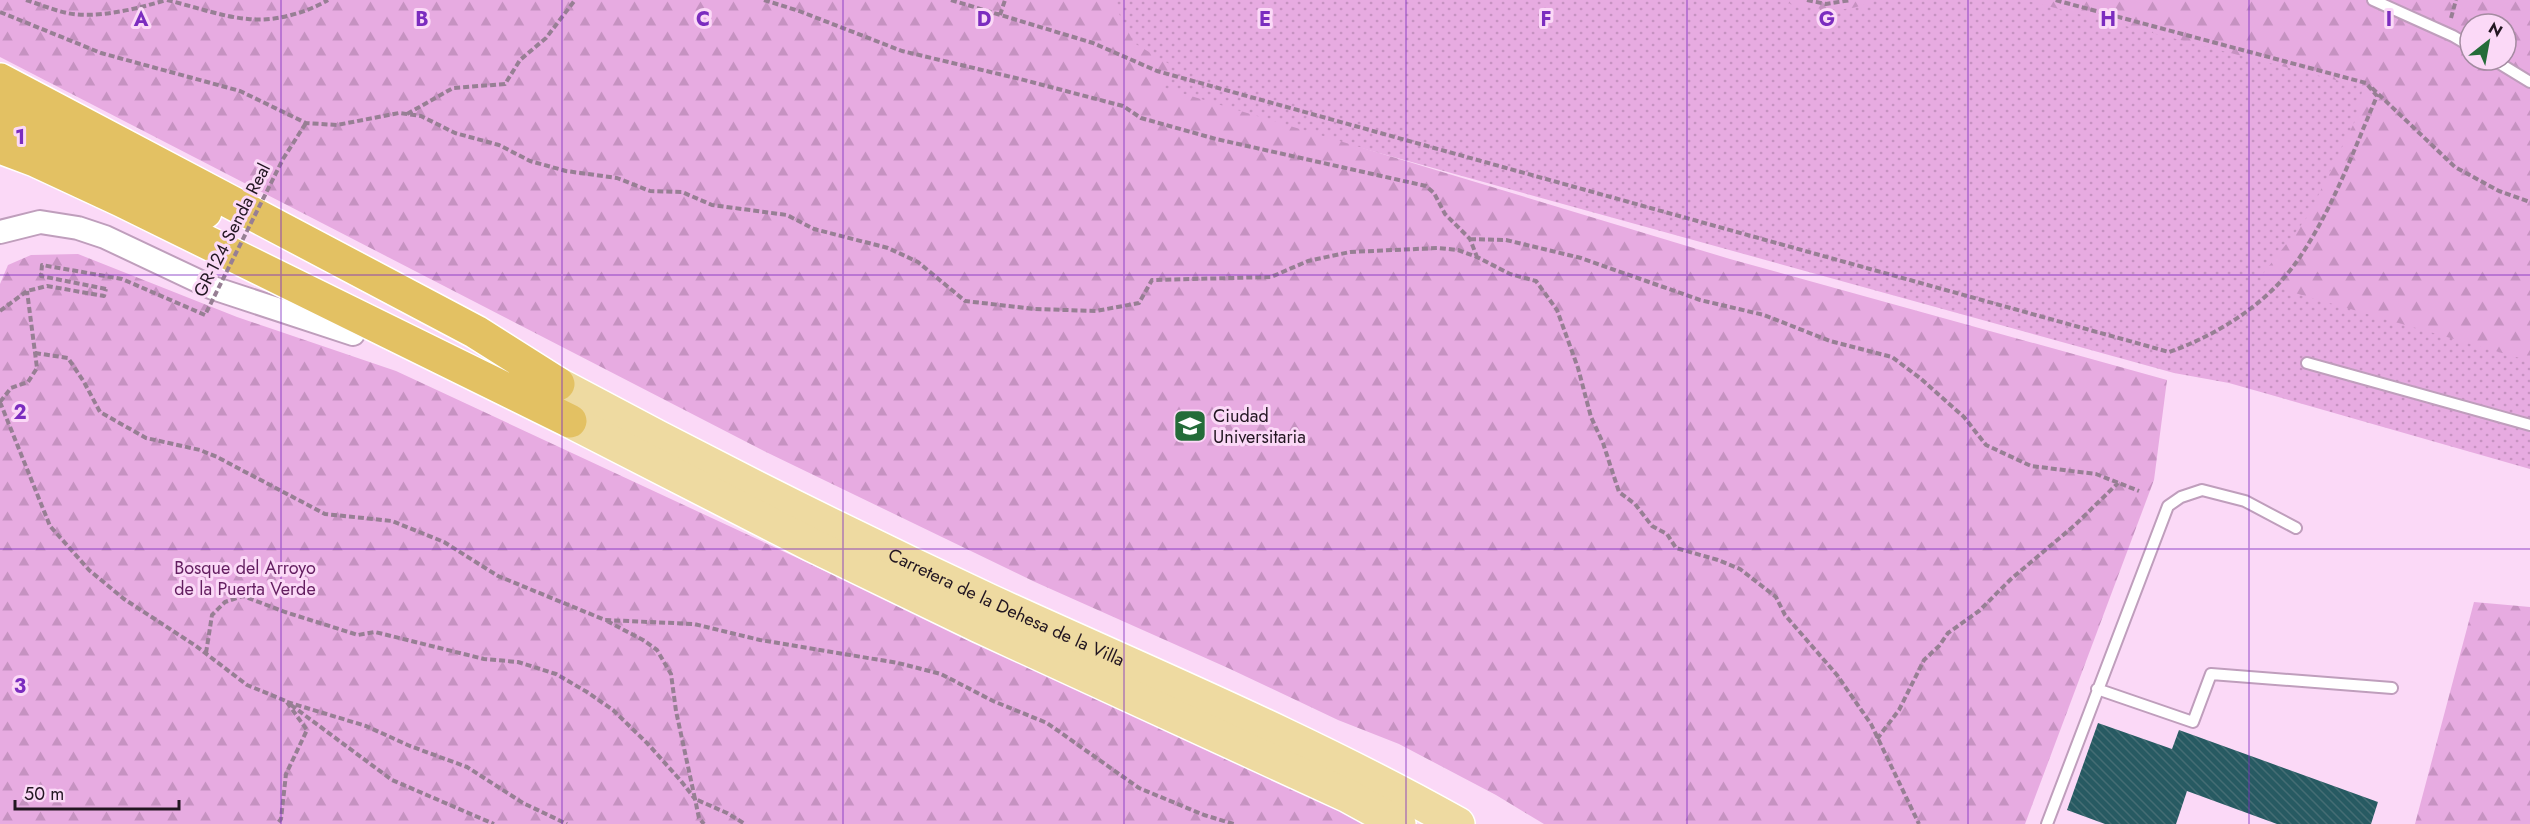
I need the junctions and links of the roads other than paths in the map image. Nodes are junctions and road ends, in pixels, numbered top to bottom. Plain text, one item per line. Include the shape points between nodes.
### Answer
1 (2373, 0) edge
2 (2458, 39) edge
3 (2514, 72) edge
4 (0, 80) edge
5 (2530, 82) edge
6 (0, 116) edge
7 (0, 147) edge
8 (0, 166) edge
9 (0, 232) edge
10 (353, 334) junction
11 (2307, 363) dead end
12 (558, 384) junction
13 (570, 421) junction
14 (2530, 425) edge
15 (2296, 528) dead end
16 (2392, 688) dead end
17 (2097, 689) junction
18 (1399, 824) edge
19 (1458, 824) edge
20 (2048, 824) edge

1 - 2 lane
3 - 5 lane
4 - 12 highway via 476,332
6 - 12 highway
7 - 13 highway via 121,200
8 - 10 highway via 43,183
9 - 10 street via 40,222 78,228 213,288
10 - 13 highway via 455,383
11 - 14 lane
12 - 19 main road, Carretera de la Dehesa de la Villa via 817,517 1342,762
13 - 18 main road, Carretera de la Dehesa de la Villa via 812,545 1348,796
15 - 17 lane via 2245,501 2202,490 2181,496 2168,506
16 - 17 lane via 2211,674 2193,722
17 - 20 lane

